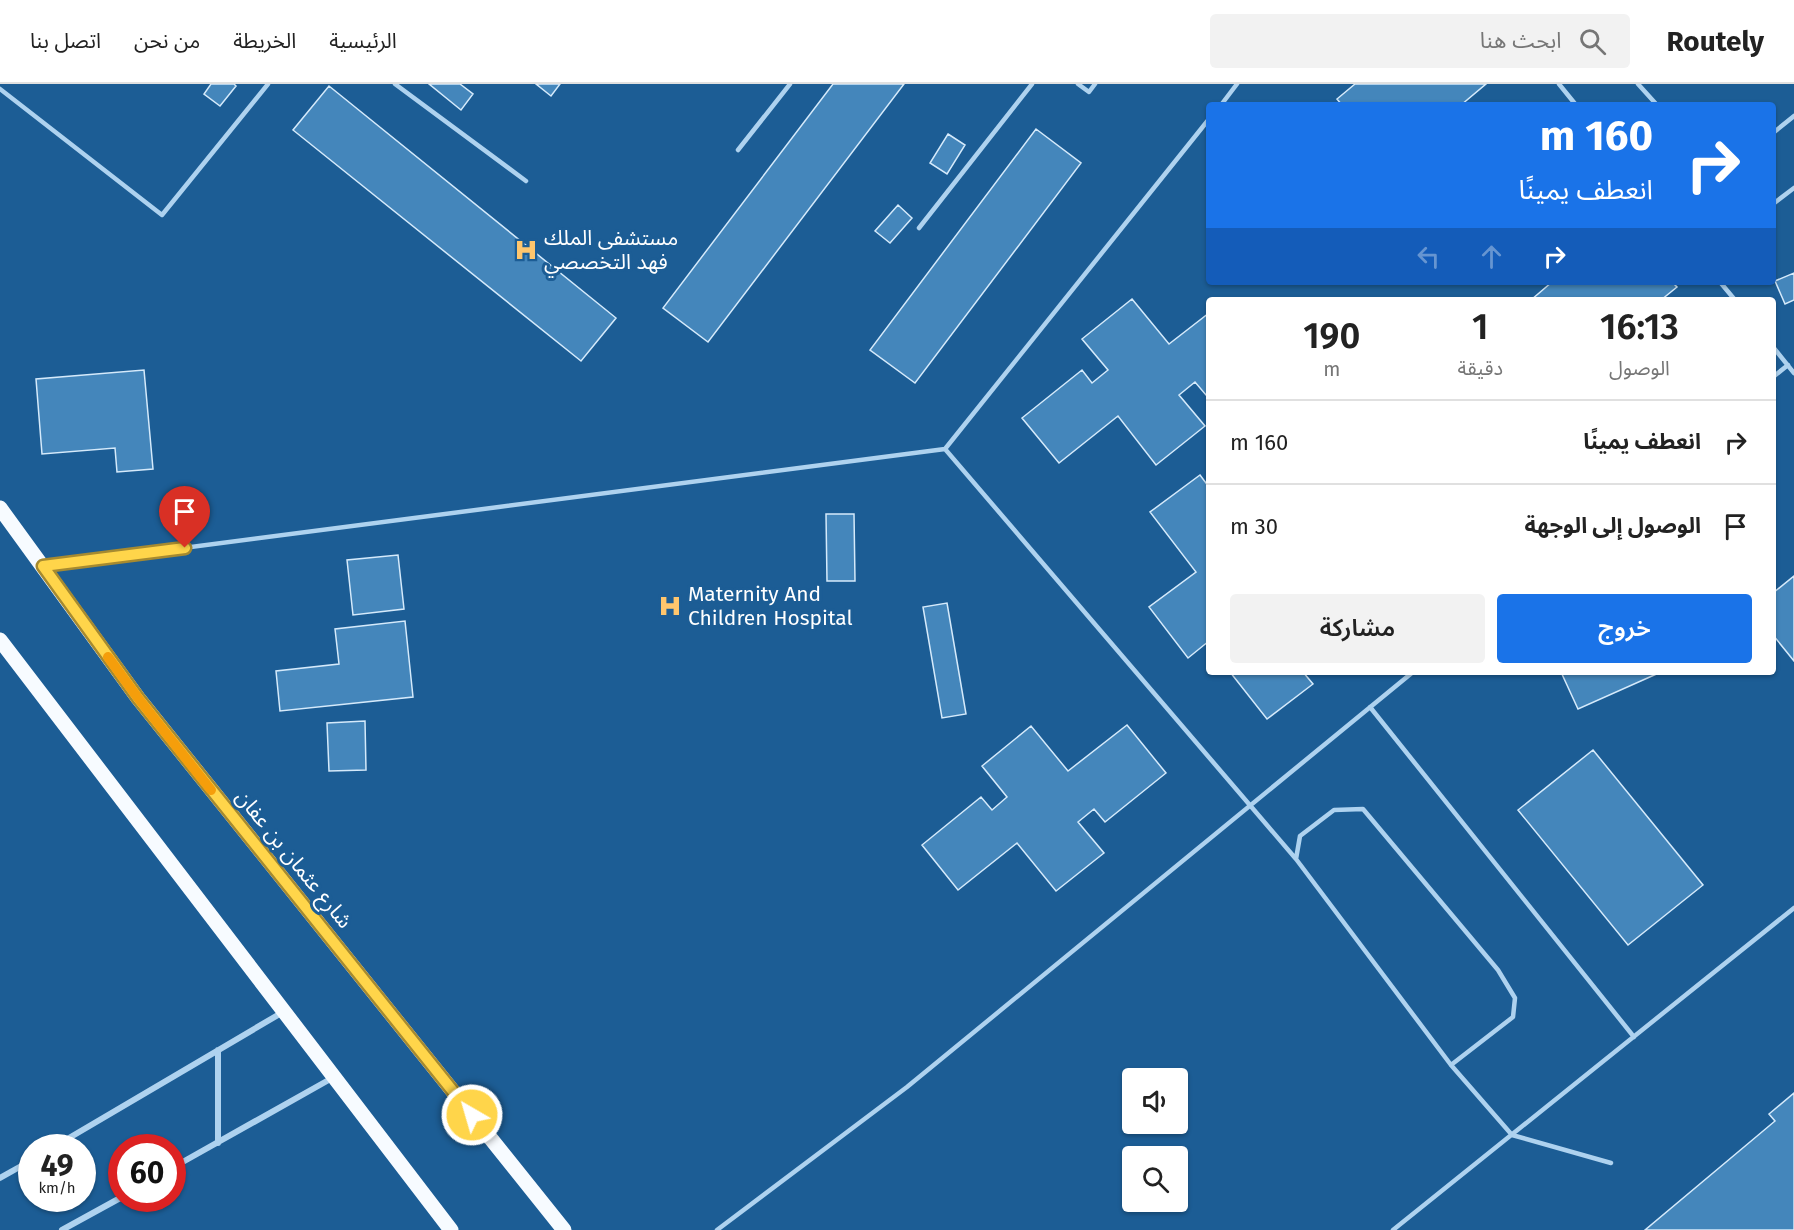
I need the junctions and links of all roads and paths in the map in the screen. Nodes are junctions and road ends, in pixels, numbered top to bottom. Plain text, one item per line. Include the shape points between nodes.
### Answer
1 (268, 84) edge
2 (395, 84) edge
3 (790, 84) edge
4 (1032, 84) edge
5 (1078, 84) edge
6 (1095, 84) edge
7 (1237, 84) edge
8 (1559, 84) edge
9 (1638, 84) edge
10 (0, 88) edge
11 (1223, 102) edge
12 (1574, 102) edge
13 (1654, 102) edge
14 (1794, 116) edge
15 (1206, 123) edge
16 (1776, 131) edge
17 (738, 150) dead end
18 (526, 181) dead end
19 (1794, 188) edge
20 (1776, 202) edge
21 (918, 228) dead end
22 (1722, 285) edge
23 (1732, 297) edge
24 (1776, 351) edge
25 (1788, 365) junction
26 (1794, 373) edge
27 (1776, 375) edge
28 (945, 449) junction
29 (0, 508) edge
30 (43, 566) junction
31 (0, 640) edge
32 (1409, 675) edge
33 (1370, 707) junction
34 (1251, 805) junction
35 (1296, 859) junction
36 (1794, 908) edge
37 (284, 1012) junction
38 (1634, 1037) junction
39 (218, 1050) junction
40 (1451, 1065) junction
41 (334, 1077) junction
42 (76, 1134) edge
43 (1512, 1135) junction
44 (218, 1143) junction
45 (186, 1160) edge
46 (1611, 1163) dead end
47 (18, 1168) edge
48 (0, 1178) edge
49 (108, 1205) edge
50 (62, 1230) edge
51 (450, 1230) edge
52 (564, 1230) edge
53 (717, 1230) edge
54 (1393, 1230) edge

1 - 10 lane via 162,215
2 - 18 lane
3 - 17 lane
4 - 21 lane
5 - 6 lane via 1089,92
7 - 11 lane
8 - 12 lane
9 - 13 lane
14 - 16 lane
15 - 28 lane
19 - 20 lane
22 - 23 lane
24 - 25 lane
25 - 26 lane
25 - 27 lane
28 - 30 lane
28 - 34 lane
29 - 30 main road, شارع عثمان بن عفان
30 - 52 main road, شارع عثمان بن عفان via 138,698
31 - 37 main road
32 - 33 lane
33 - 34 lane
33 - 38 lane
34 - 35 lane
34 - 53 lane via 907,1087
35 - 40 lane
35 - 40 lane via 1300,836 1334,810 1363,809 1498,970 1515,998 1513,1017
36 - 38 lane
37 - 39 street
37 - 41 main road
38 - 43 lane
39 - 42 street
39 - 44 street
40 - 43 lane
41 - 44 street
41 - 51 main road
43 - 46 lane
43 - 54 lane
44 - 45 street
47 - 48 street
49 - 50 street

